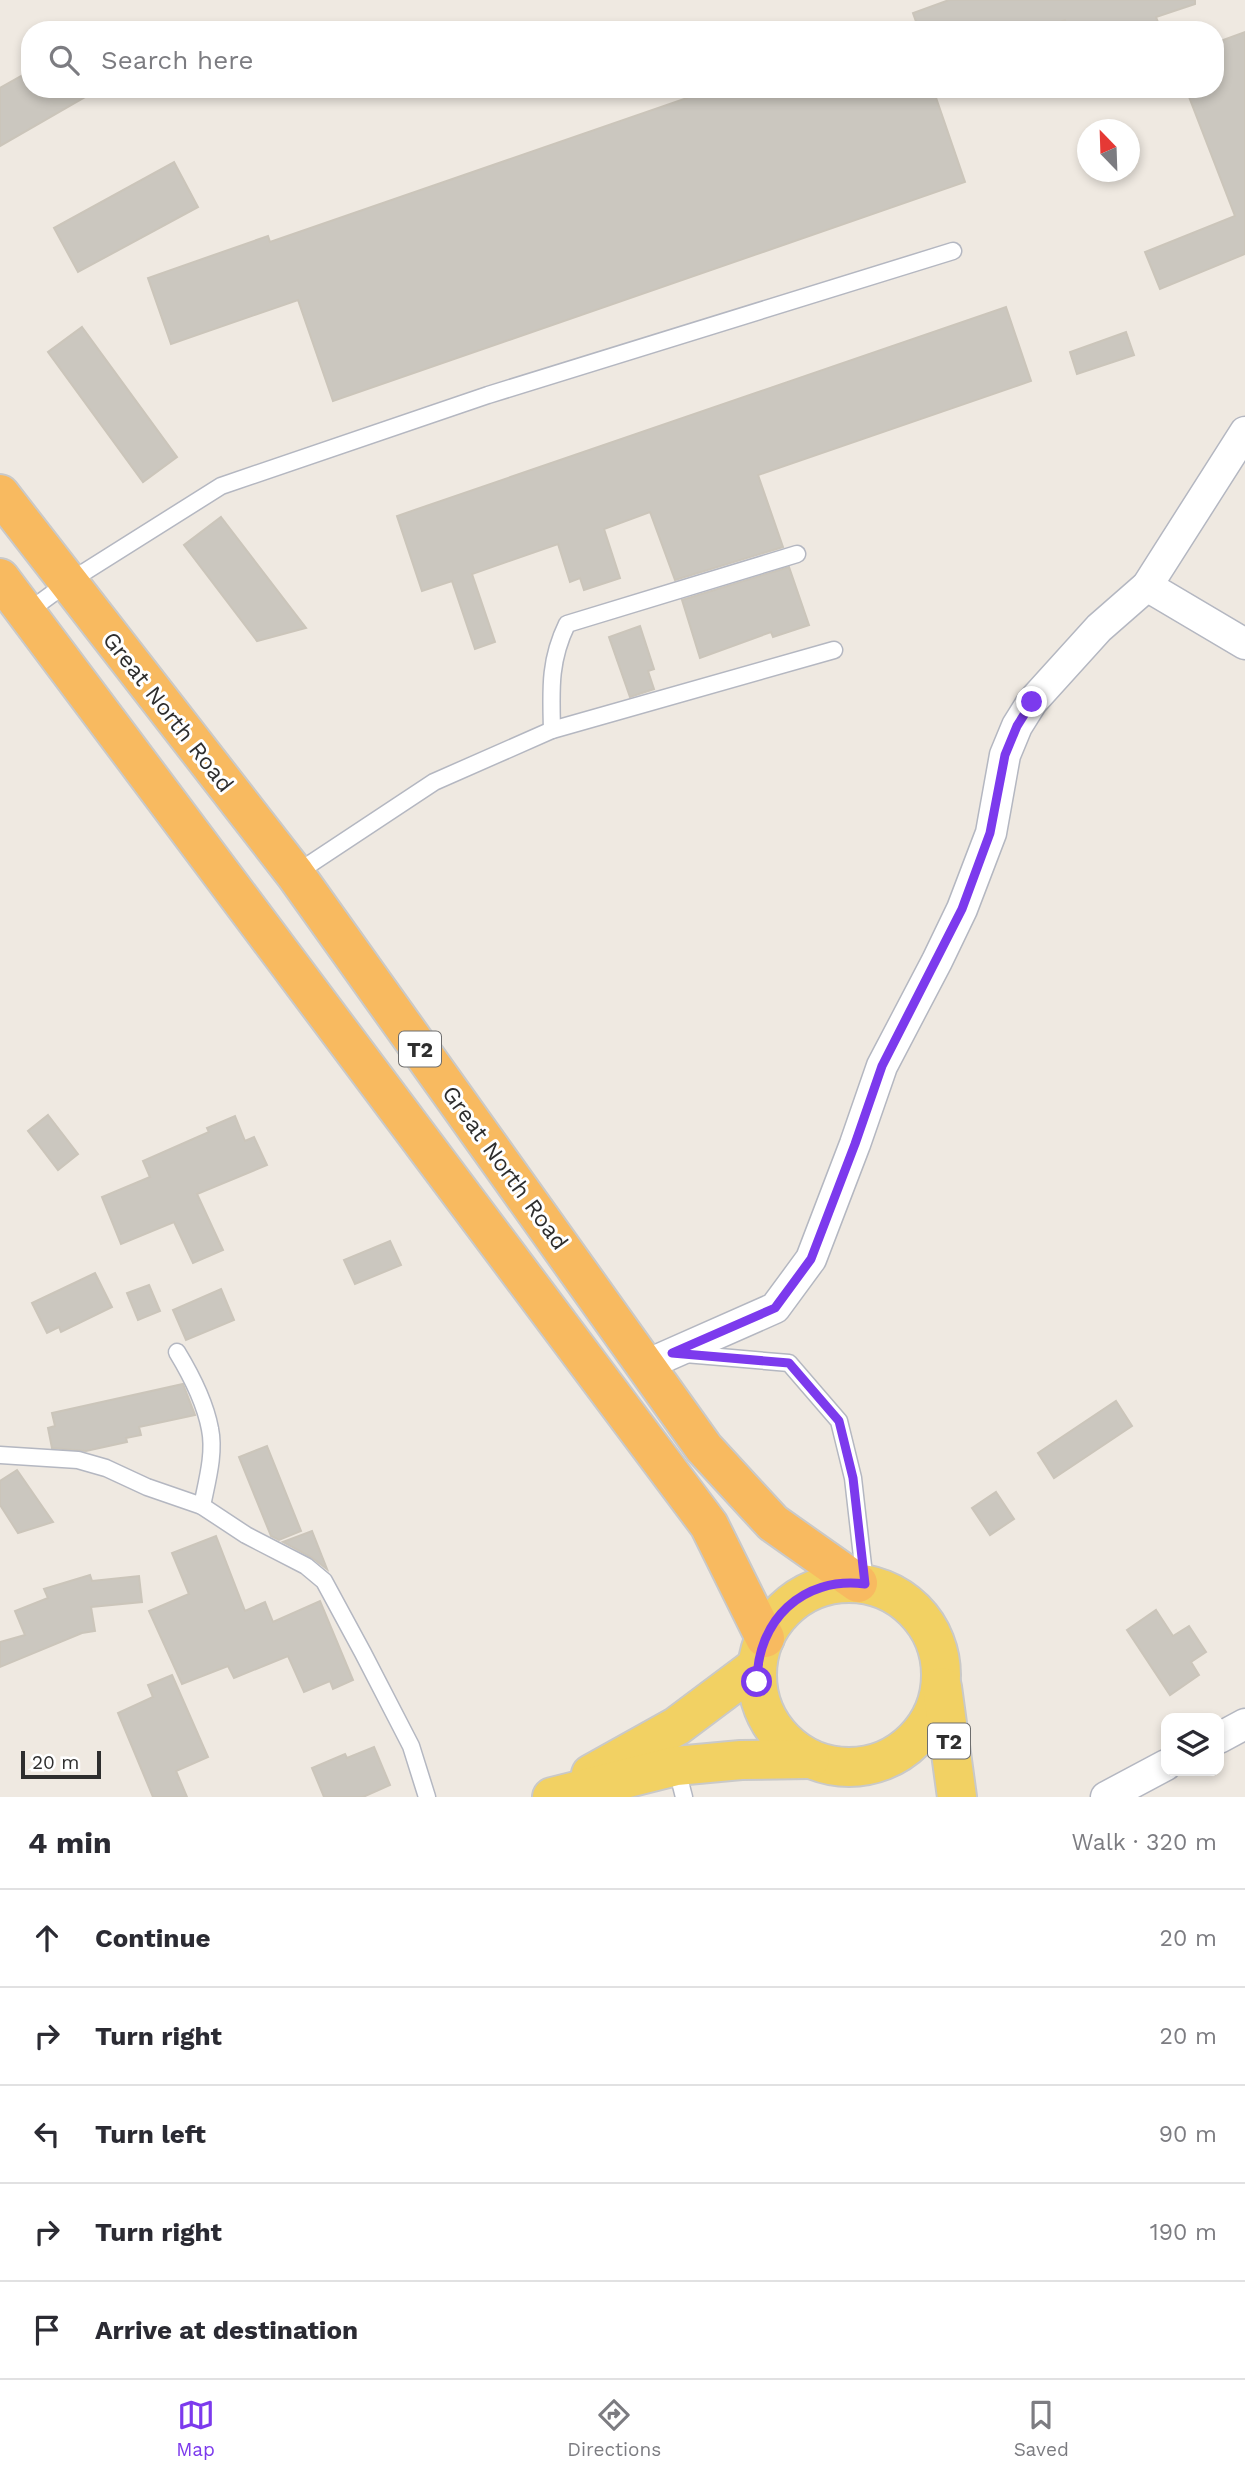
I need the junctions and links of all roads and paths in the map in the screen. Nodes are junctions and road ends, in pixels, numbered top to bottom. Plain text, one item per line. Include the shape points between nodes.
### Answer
1 (953, 251) dead end
2 (1245, 432) edge
3 (0, 494) edge
4 (797, 554) dead end
5 (0, 578) edge
6 (67, 583) junction
7 (1147, 586) junction
8 (26, 612) junction
9 (1245, 644) edge
10 (834, 650) dead end
11 (552, 730) junction
12 (295, 874) junction
13 (177, 1352) dead end
14 (659, 1359) junction
15 (0, 1455) edge
16 (202, 1506) junction
17 (862, 1584) junction
18 (761, 1652) junction
19 (942, 1685) junction
20 (1245, 1724) edge
21 (1224, 1735) edge
22 (816, 1761) junction
23 (1161, 1768) edge
24 (680, 1781) edge
25 (428, 1797) edge
26 (551, 1797) edge
27 (853, 1797) edge
28 (957, 1797) edge
29 (1106, 1797) edge

1 - 6 lane via 488,395 221,486
2 - 7 street
3 - 6 highway, Great North Road / T2
4 - 11 lane via 567,624 556,646 551,678
5 - 8 highway, T2
6 - 8 lane
6 - 12 highway, Great North Road / T2
7 - 9 street
7 - 14 street via 1099,628 1032,702 1017,726 1005,755 990,833 962,909 882,1066 811,1259 775,1308
8 - 18 highway, T2 via 709,1524
10 - 11 lane
11 - 12 lane via 434,782
12 - 14 highway, Great North Road / T2
13 - 16 lane via 191,1375 211,1430
14 - 17 highway, Great North Road / T2 via 704,1448 773,1523
14 - 17 lane via 789,1363 839,1421 853,1478
15 - 16 lane via 78,1460
16 - 25 lane via 324,1581 411,1746
17 - 18 main road via 829,1585 802,1596 780,1615
17 - 19 main road via 901,1598 927,1624 938,1647
18 - 22 main road via 759,1699 769,1721 783,1740
18 - 26 main road via 677,1726
19 - 22 main road via 928,1723 901,1752 854,1768
19 - 28 main road, T2
20 - 21 street
22 - 24 main road via 741,1760
22 - 27 main road
23 - 29 street
24 - 26 main road

